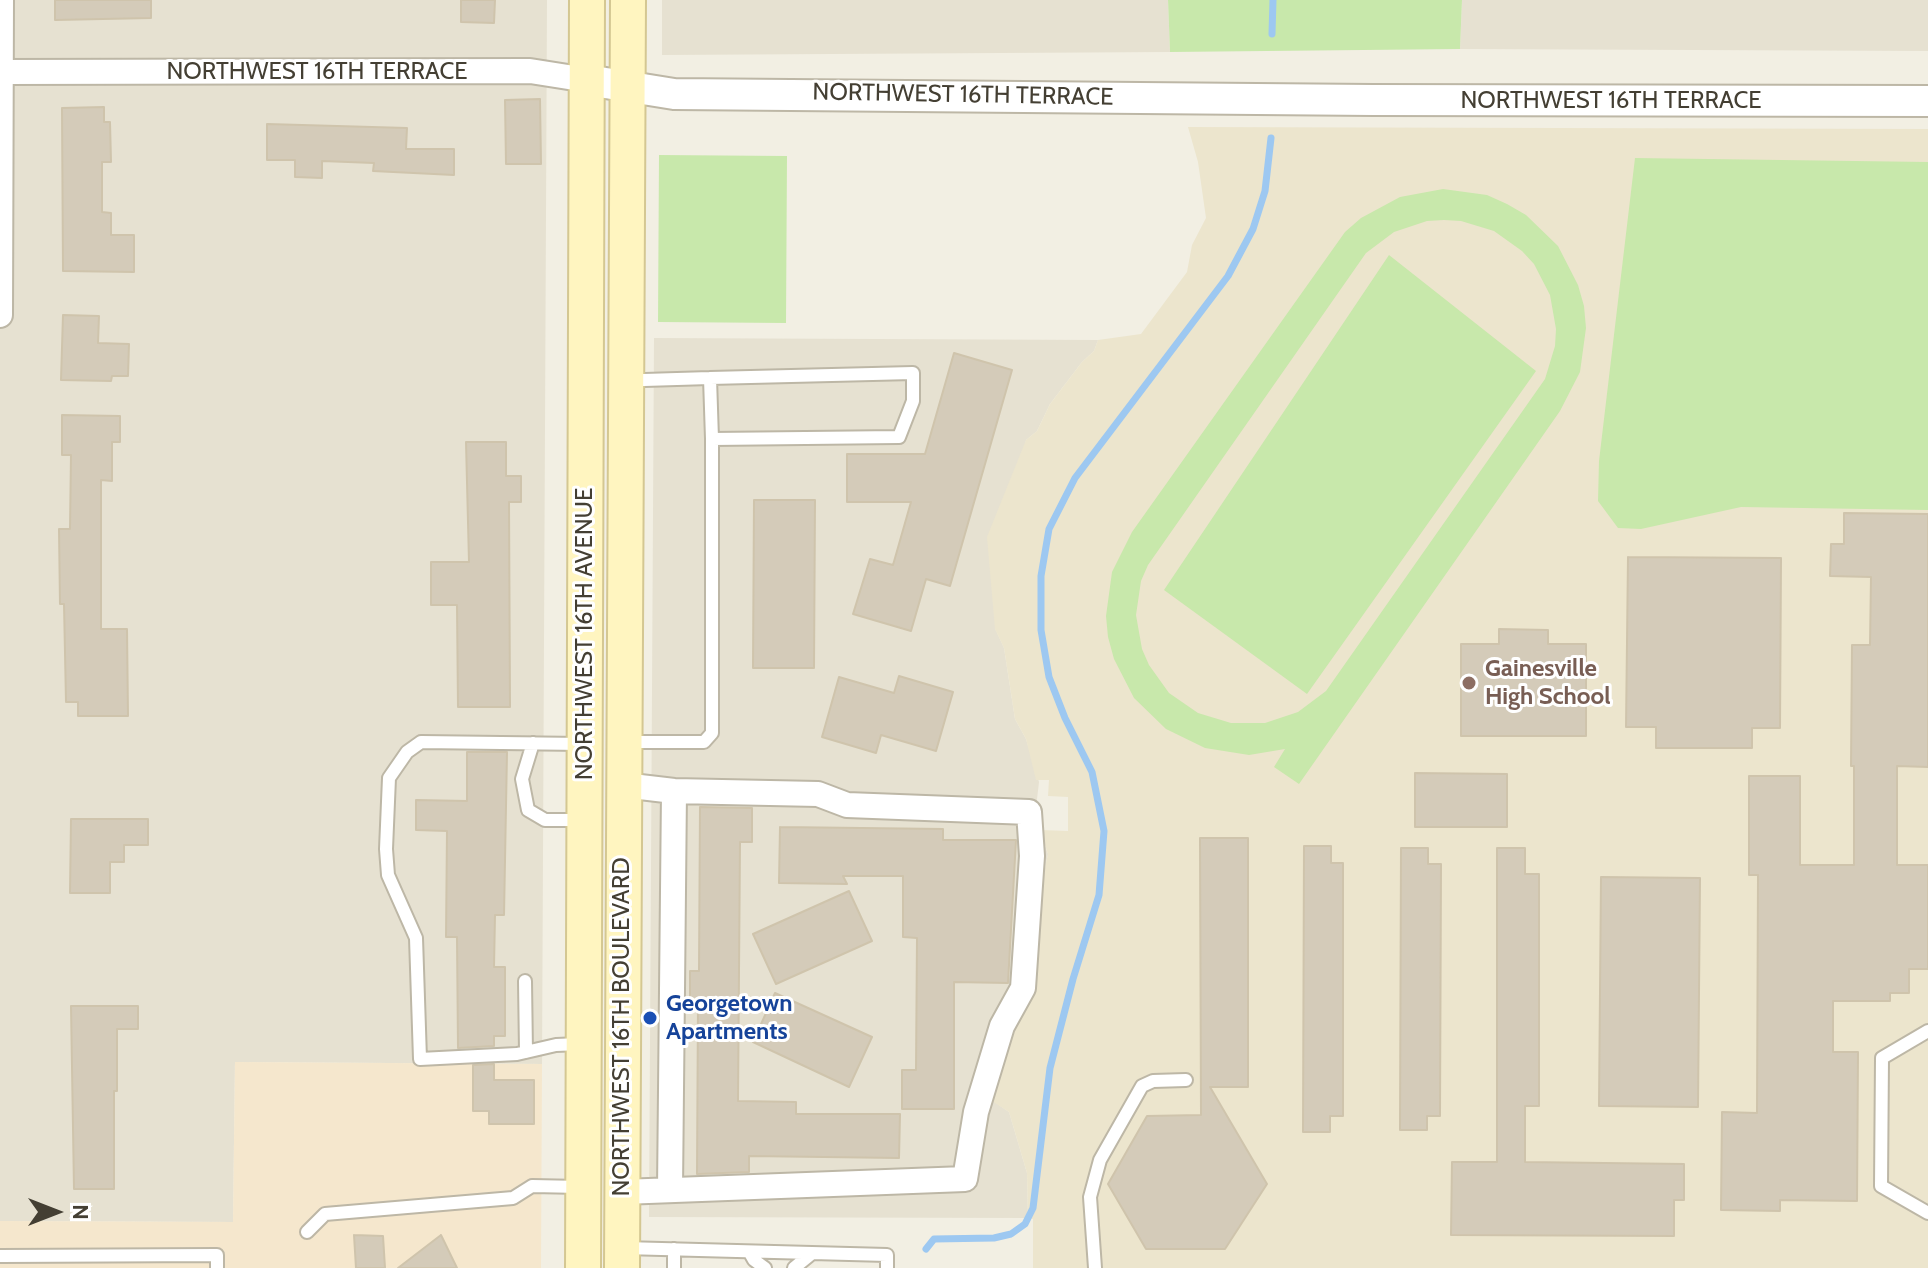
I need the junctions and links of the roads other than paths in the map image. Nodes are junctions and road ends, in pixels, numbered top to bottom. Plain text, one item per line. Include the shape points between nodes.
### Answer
1 (1, 0) edge
2 (587, 0) edge
3 (628, 0) edge
4 (1, 72) edge
5 (587, 80) junction
6 (628, 87) junction
7 (1928, 101) edge
8 (0, 315) edge
9 (710, 378) junction
10 (626, 380) junction
11 (712, 439) junction
12 (586, 522) junction
13 (625, 529) junction
14 (624, 742) junction
15 (533, 743) junction
16 (585, 744) junction
17 (585, 779) junction
18 (623, 785) junction
19 (674, 791) junction
20 (585, 820) junction
21 (525, 981) dead end
22 (1928, 1031) edge
23 (584, 1044) junction
24 (526, 1052) junction
25 (1186, 1080) dead end
26 (584, 1187) junction
27 (670, 1189) junction
28 (622, 1192) junction
29 (1928, 1213) edge
30 (307, 1232) dead end
31 (674, 1249) junction
32 (750, 1253) junction
33 (811, 1254) junction
34 (0, 1256) edge
35 (622, 1258) edge
36 (887, 1261) edge
37 (217, 1268) edge
38 (583, 1268) edge
39 (674, 1268) edge
40 (750, 1268) edge
41 (765, 1268) edge
42 (794, 1268) edge
43 (1095, 1268) edge

1 - 4 street
2 - 5 main road, NORTHWEST 16TH AVENUE
3 - 6 main road, NORTHWEST 16TH AVENUE
4 - 5 street, NORTHWEST 16TH TERRACE via 530,71
4 - 8 street
5 - 6 street, NORTHWEST 16TH TERRACE
5 - 12 main road, NORTHWEST 16TH AVENUE
6 - 7 street, NORTHWEST 16TH TERRACE via 689,94
6 - 10 main road, NORTHWEST 16TH AVENUE
9 - 10 lane
9 - 11 lane
9 - 11 lane via 913,373 913,401 899,437
10 - 13 main road, NORTHWEST 16TH AVENUE
11 - 14 lane via 712,733 704,742
12 - 13 main road
12 - 16 main road, NORTHWEST 16TH AVENUE
13 - 14 main road, NORTHWEST 16TH AVENUE
14 - 18 main road, NORTHWEST 16TH AVENUE
15 - 16 lane
15 - 20 lane via 522,779 528,810 545,820
15 - 24 lane via 421,742 407,752 389,778 386,849 388,875 416,938 420,1059
16 - 17 main road, NORTHWEST 16TH AVENUE
17 - 18 main road
17 - 20 main road, NORTHWEST 16TH AVENUE
18 - 19 street
18 - 28 main road, NORTHWEST 16TH BOULEVARD
19 - 27 street
19 - 27 street via 818,794 847,805 1029,812 1032,856 1023,988 1002,1026 976,1112 965,1179
20 - 23 main road, NORTHWEST 16TH AVENUE
21 - 24 lane
22 - 29 lane via 1882,1058 1881,1170 1881,1186
23 - 24 lane
23 - 26 main road, NORTHWEST 16TH AVENUE
25 - 43 lane via 1142,1086 1100,1160 1090,1197
26 - 30 lane via 532,1186 513,1198 325,1214
26 - 38 main road, NORTHWEST 16TH AVENUE
27 - 28 street
28 - 35 main road, NORTHWEST 16TH BOULEVARD
31 - 32 lane
31 - 35 lane
31 - 39 lane
32 - 33 lane
32 - 40 lane
32 - 41 lane
33 - 36 lane
33 - 42 lane
34 - 37 lane via 217,1255

